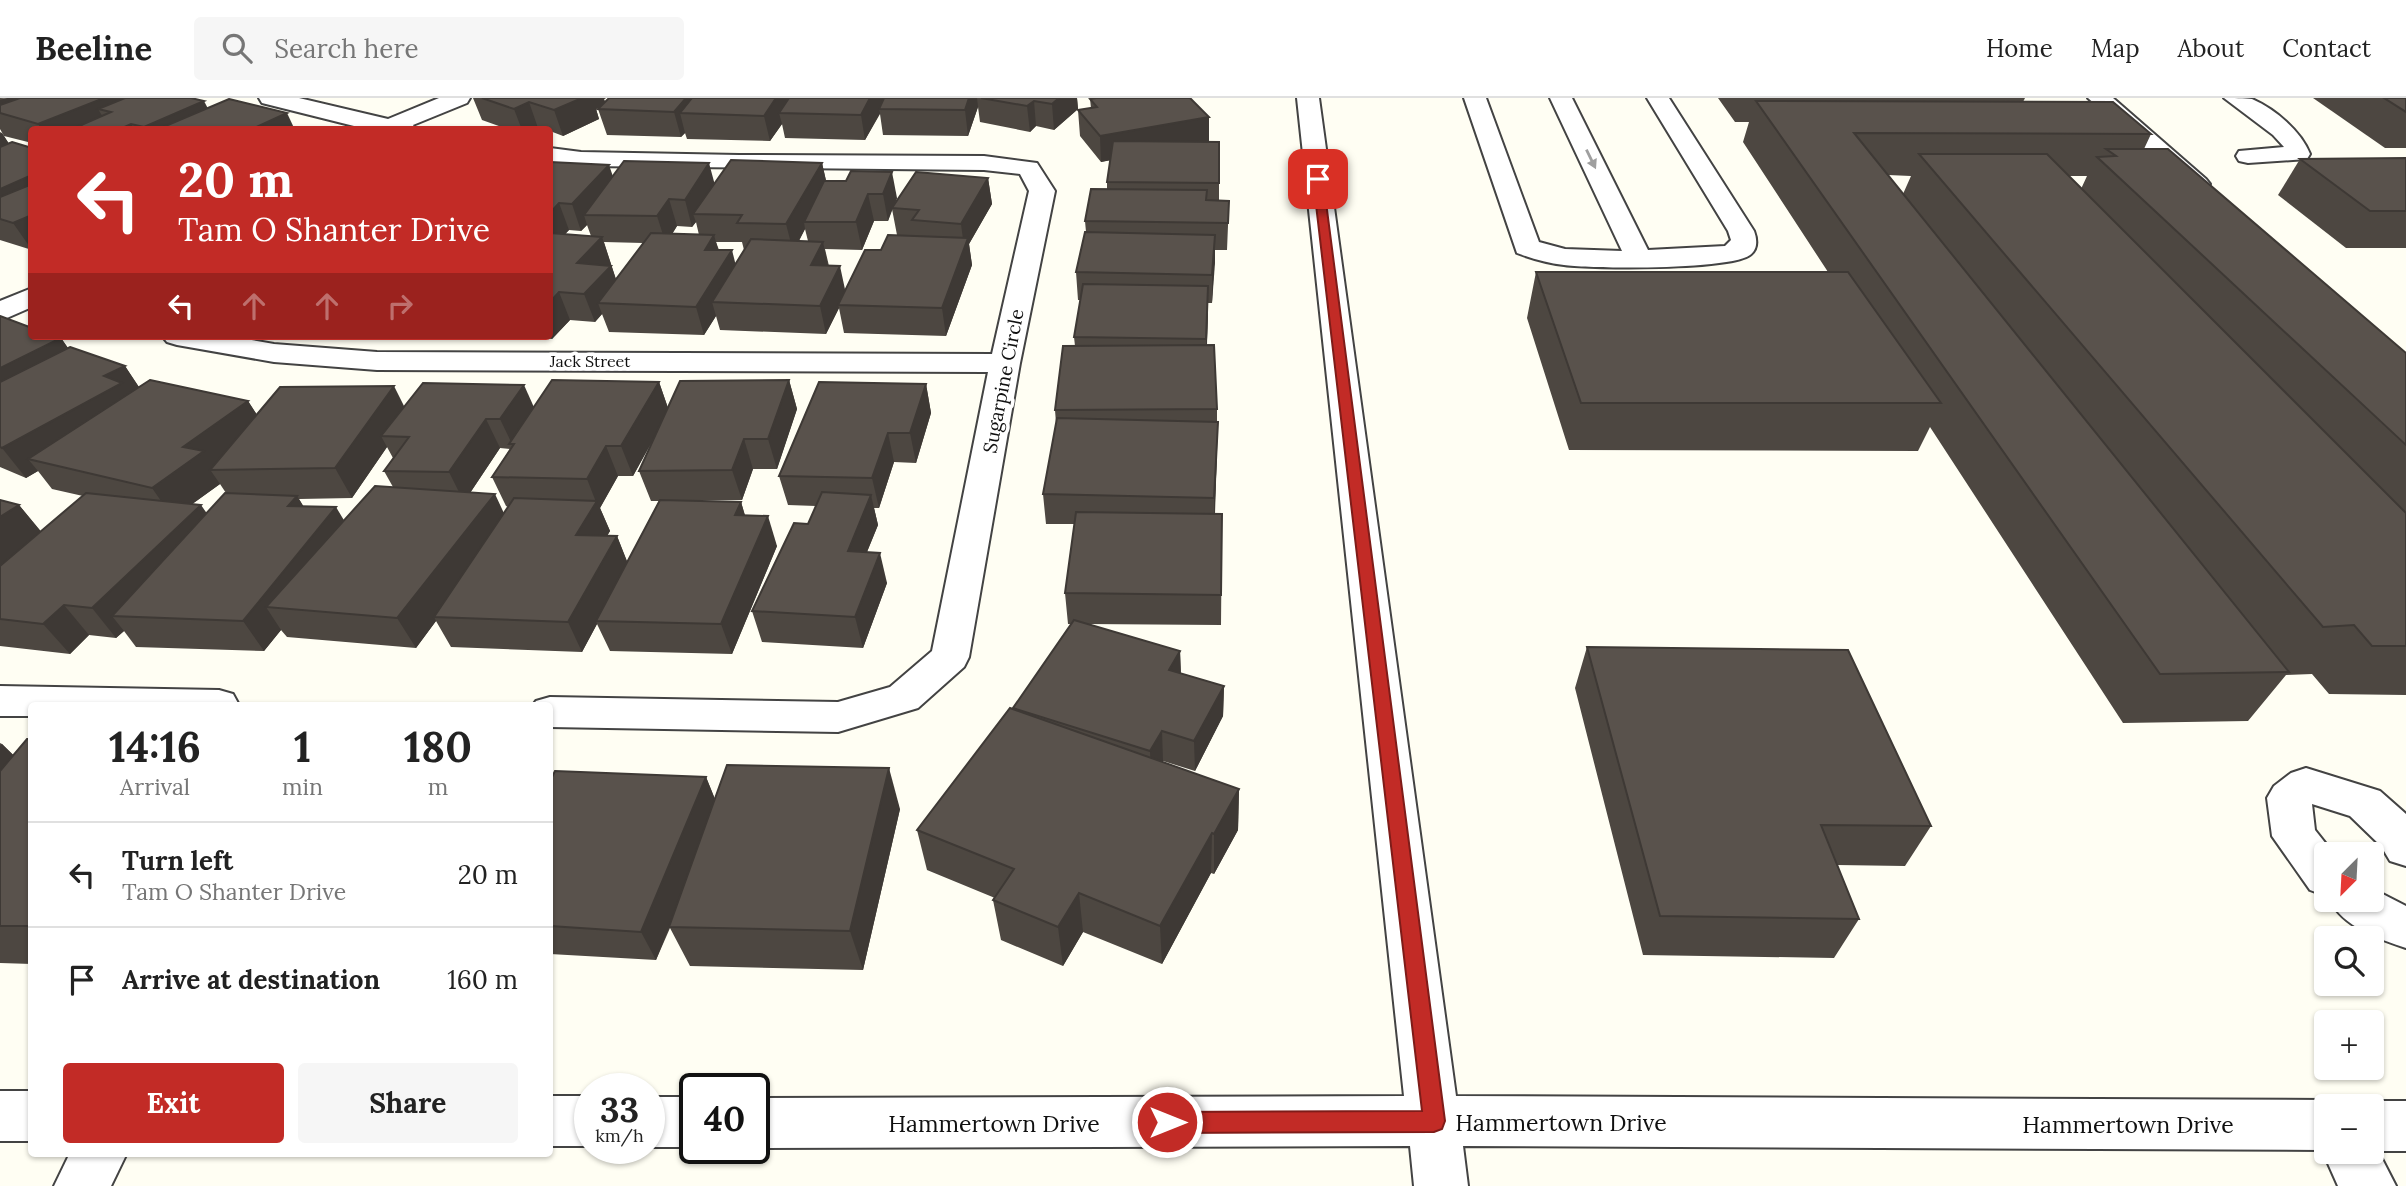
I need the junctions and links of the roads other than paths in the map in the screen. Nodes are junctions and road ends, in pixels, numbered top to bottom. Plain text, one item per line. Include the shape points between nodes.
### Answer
1 (270, 98) edge
2 (459, 98) edge
3 (1308, 98) edge
4 (1475, 98) edge
5 (1561, 98) edge
6 (1658, 98) edge
7 (2099, 98) edge
8 (2235, 98) edge
9 (384, 126) edge
10 (396, 126) edge
11 (553, 155) edge
12 (2248, 156) dead end
13 (2211, 196) edge
14 (1638, 257) junction
15 (0, 281) edge
16 (28, 289) edge
17 (28, 298) edge
18 (0, 312) edge
19 (200, 340) edge
20 (1005, 363) junction
21 (0, 701) edge
22 (55, 702) edge
23 (553, 712) edge
24 (2406, 848) edge
25 (2314, 862) edge
26 (2372, 912) edge
27 (2406, 928) edge
28 (0, 1116) edge
29 (28, 1116) edge
30 (553, 1121) edge
31 (574, 1121) edge
32 (1434, 1121) junction
33 (770, 1123) edge
34 (2314, 1125) edge
35 (2384, 1126) edge
36 (2406, 1126) edge
37 (98, 1157) edge
38 (2355, 1164) edge
39 (81, 1186) edge
40 (1441, 1186) edge
41 (2369, 1186) edge

1 - 9 street
2 - 10 street
3 - 32 street
4 - 14 street via 1527,247 1553,257
5 -> 14 street
6 - 14 street via 1744,240 1741,249 1730,254
7 - 13 street
8 - 12 street via 2290,137 2298,154
11 - 20 street, Sugarpine Circle via 726,162 984,163 1028,168 1042,191
15 - 16 street
17 - 18 street
19 - 20 street, Jack Street via 274,353 377,361
20 - 23 street, Sugarpine Circle via 950,657 904,698 838,717
21 - 22 street
24 - 25 street via 2365,803 2306,785 2289,798 2294,836
26 - 27 street
28 - 29 street
30 - 31 street
32 - 33 street, Hammertown Drive
32 - 34 street, Hammertown Drive
32 - 40 street
35 - 36 street
37 - 39 street
38 - 41 street

